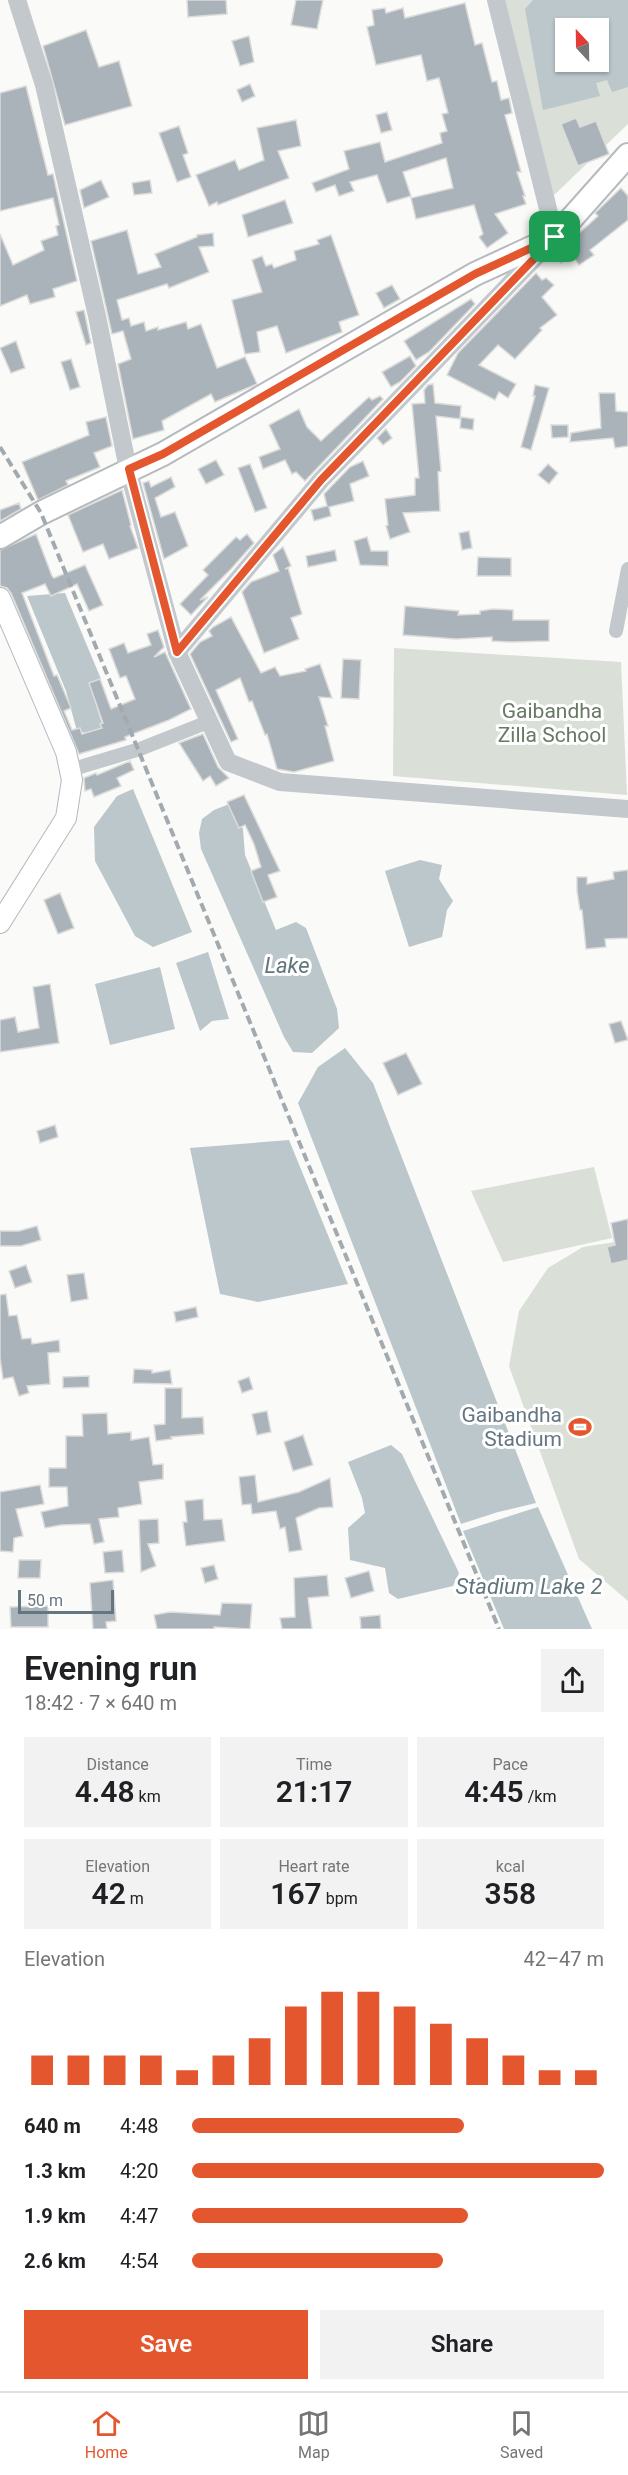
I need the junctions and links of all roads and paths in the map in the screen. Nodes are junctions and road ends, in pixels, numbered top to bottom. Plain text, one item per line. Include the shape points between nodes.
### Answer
1 (17, 0) edge
2 (496, 0) edge
3 (628, 155) edge
4 (555, 237) junction
5 (129, 469) junction
6 (0, 537) edge
7 (628, 569) edge
8 (0, 598) edge
9 (616, 631) dead end
10 (177, 652) junction
11 (208, 722) junction
12 (70, 770) junction
13 (628, 809) edge
14 (0, 923) edge

1 - 5 street via 44,85
2 - 4 street
3 - 4 main road
4 - 5 main road via 475,274 163,454
4 - 10 street via 321,480
5 - 6 main road
5 - 10 street
7 - 9 street
8 - 12 main road via 66,752
10 - 11 street
11 - 12 street via 140,749
11 - 13 street via 228,762 280,782
12 - 14 main road via 66,818

